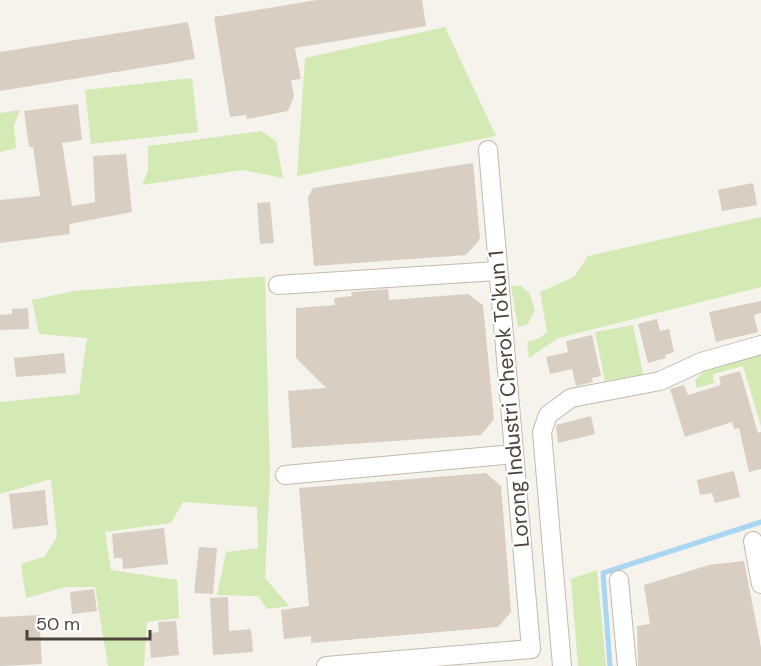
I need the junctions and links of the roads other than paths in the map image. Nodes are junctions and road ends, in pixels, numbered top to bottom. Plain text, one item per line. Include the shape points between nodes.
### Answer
1 (488, 150) dead end
2 (496, 271) junction
3 (278, 285) dead end
4 (761, 345) edge
5 (514, 454) junction
6 (285, 475) dead end
7 (753, 541) dead end
8 (619, 580) dead end
9 (761, 584) edge
10 (531, 649) junction
11 (326, 666) edge
12 (560, 666) edge
13 (627, 666) edge

1 - 2 street, Lorong Industri Cherok To'kun 1
2 - 3 street
2 - 5 street, Lorong Industri Cherok To'kun 1
4 - 12 street via 700,362 660,381 571,398 548,416 542,432
5 - 6 street
5 - 10 street, Lorong Industri Cherok To'kun 1
7 - 9 street
8 - 13 street
10 - 11 street
10 - 12 street

